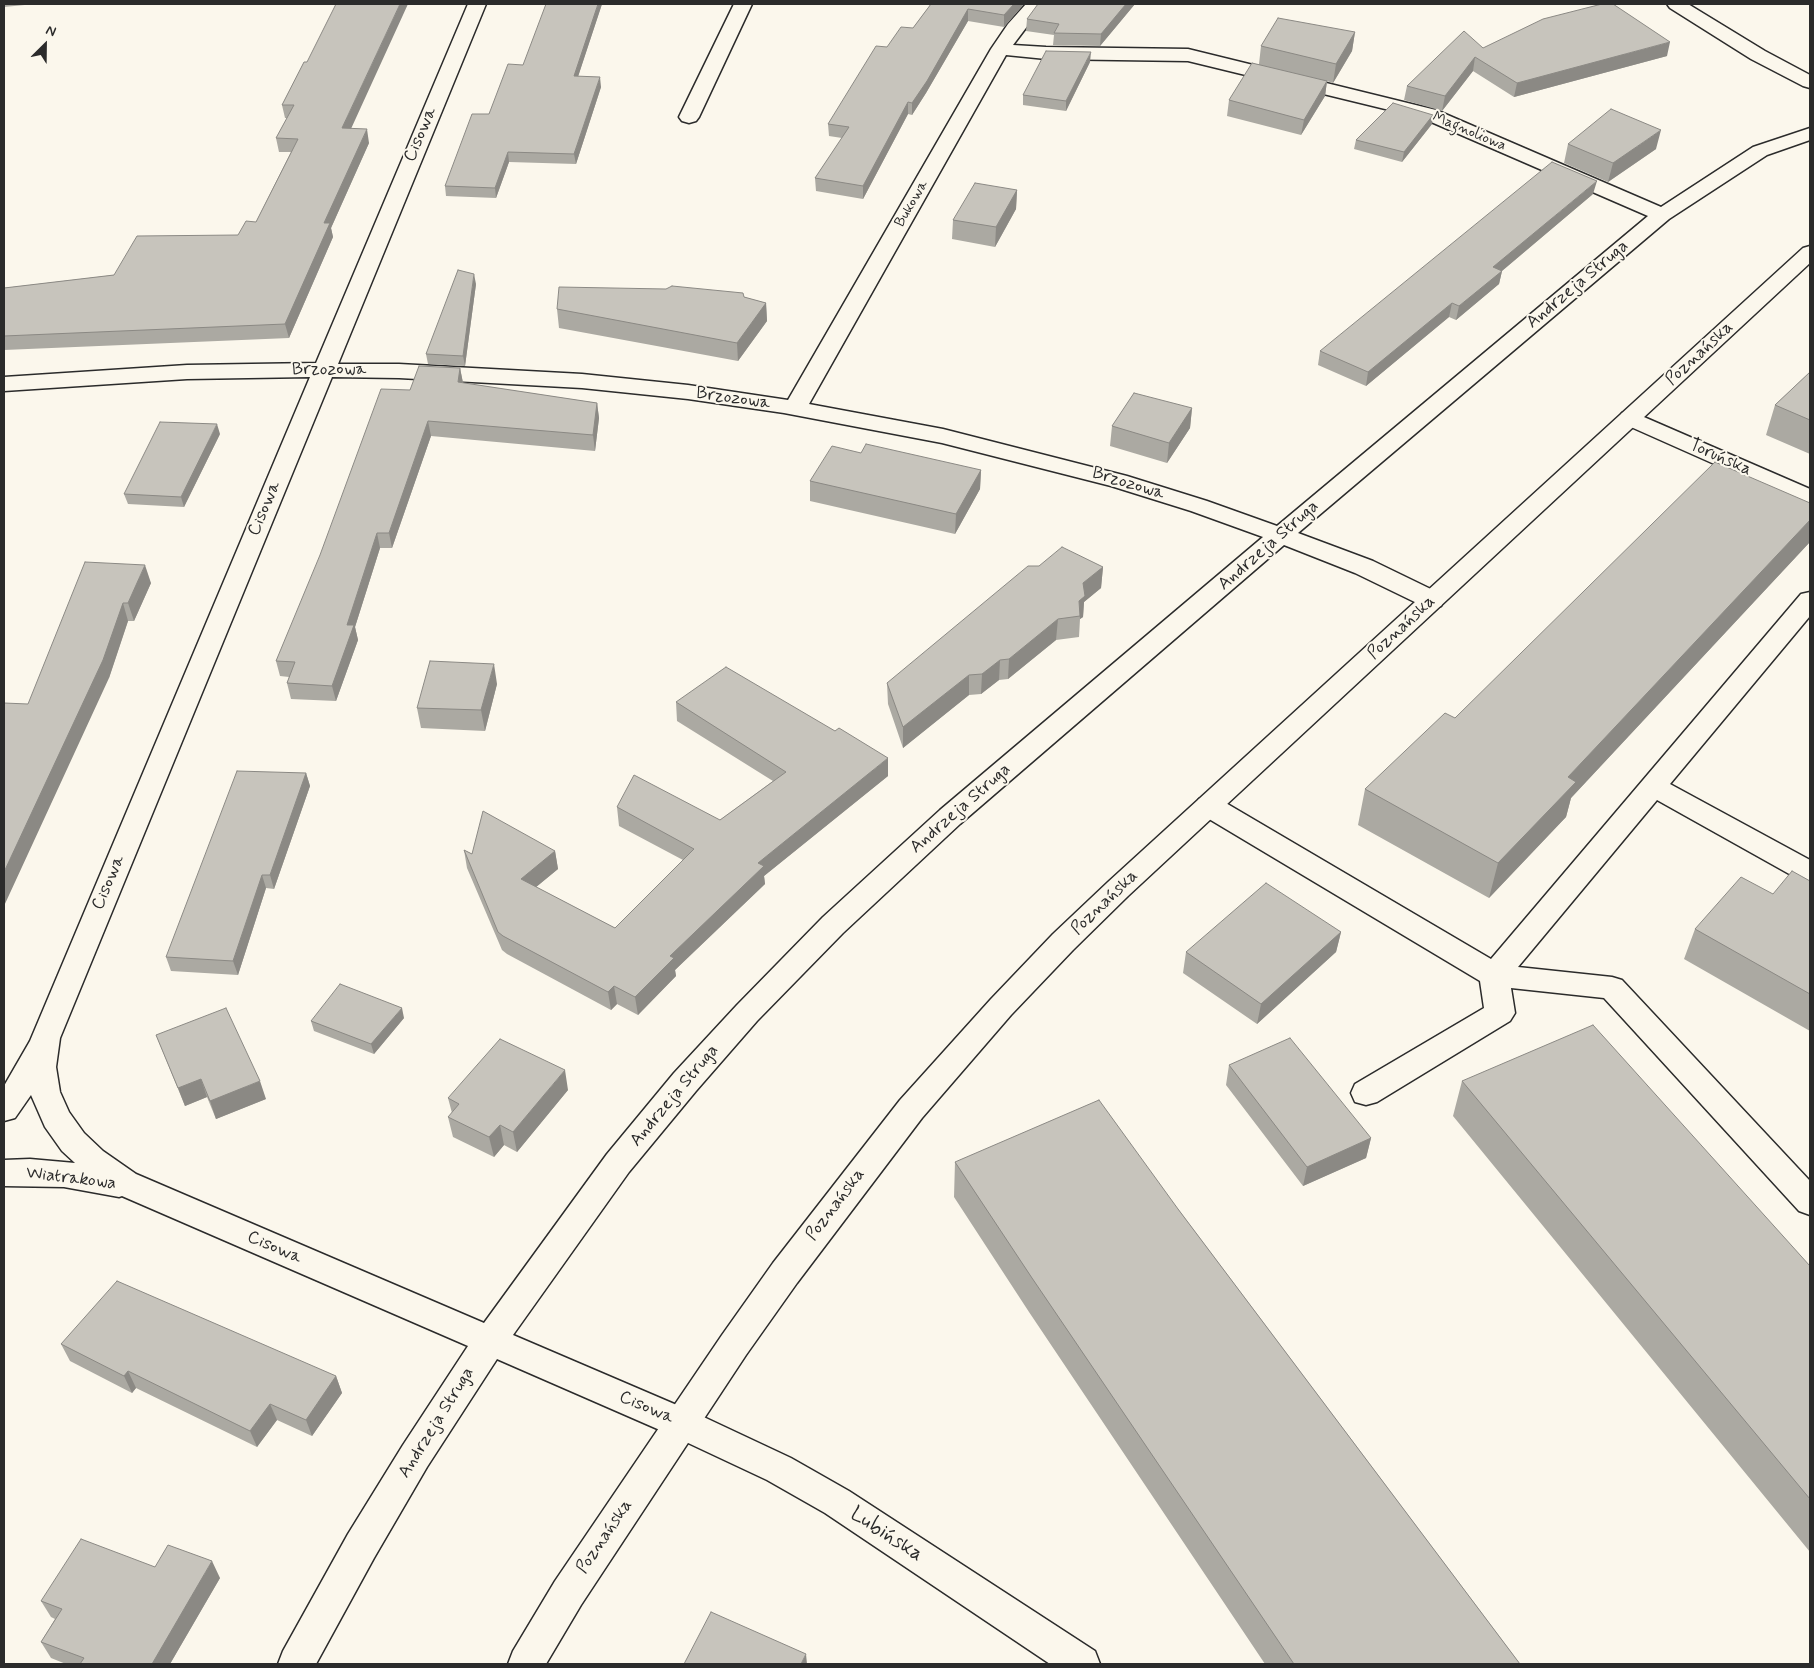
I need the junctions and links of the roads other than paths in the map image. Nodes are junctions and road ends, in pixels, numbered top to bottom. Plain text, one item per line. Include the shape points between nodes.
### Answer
1 (477, 4) edge
2 (743, 4) edge
3 (1035, 4) edge
4 (1676, 4) edge
5 (1000, 49) junction
6 (1810, 82) edge
7 (688, 117) dead end
8 (1810, 134) edge
9 (1662, 215) junction
10 (1810, 252) edge
11 (322, 370) junction
12 (4, 384) edge
13 (795, 408) junction
14 (1630, 418) junction
15 (1810, 498) edge
16 (1281, 535) junction
17 (1432, 600) junction
18 (1810, 600) edge
19 (1653, 786) junction
20 (1209, 806) junction
21 (1810, 873) edge
22 (1494, 976) junction
23 (45, 1038) junction
24 (1366, 1093) dead end
25 (4, 1109) edge
26 (4, 1173) edge
27 (137, 1189) junction
28 (1810, 1202) edge
29 (490, 1341) junction
30 (681, 1423) junction
31 (296, 1664) edge
32 (526, 1664) edge
33 (1082, 1664) edge

1 - 11 street, Cisowa
2 - 7 street
3 - 5 street, Bukowa
4 - 6 street via 1758,55
5 - 9 street, Magnoliowa via 1188,56 1429,114
5 - 13 street, Bukowa
8 - 9 street, Andrzeja Struga via 1760,151
9 - 16 street, Andrzeja Struga
10 - 14 street, Poznańska
11 - 12 street, Brzozowa via 163,373
11 - 13 street, Brzozowa via 574,380
11 - 23 street, Cisowa
13 - 16 street, Brzozowa via 943,436 1079,470 1156,492
14 - 15 street, Toruńska
14 - 17 street, Poznańska
16 - 17 street, Brzozowa via 1346,559
16 - 29 street, Andrzeja Struga via 930,835 821,938 727,1035 642,1134 571,1226
17 - 20 street, Poznańska
18 - 19 street
19 - 21 street
19 - 22 street
20 - 22 street
20 - 30 street, Poznańska via 1063,942 917,1102 785,1273
22 - 24 street via 1500,1013
22 - 28 street via 1612,988
23 - 25 street via 25,1079
23 - 27 street, Cisowa via 41,1072 56,1118 82,1151 116,1178
26 - 27 street, Wiatrakowa via 64,1174
27 - 29 street, Cisowa
29 - 30 street, Cisowa
29 - 31 street, Andrzeja Struga via 411,1464
30 - 32 street, Poznańska via 568,1592
30 - 33 street, Lubińska via 817,1489

